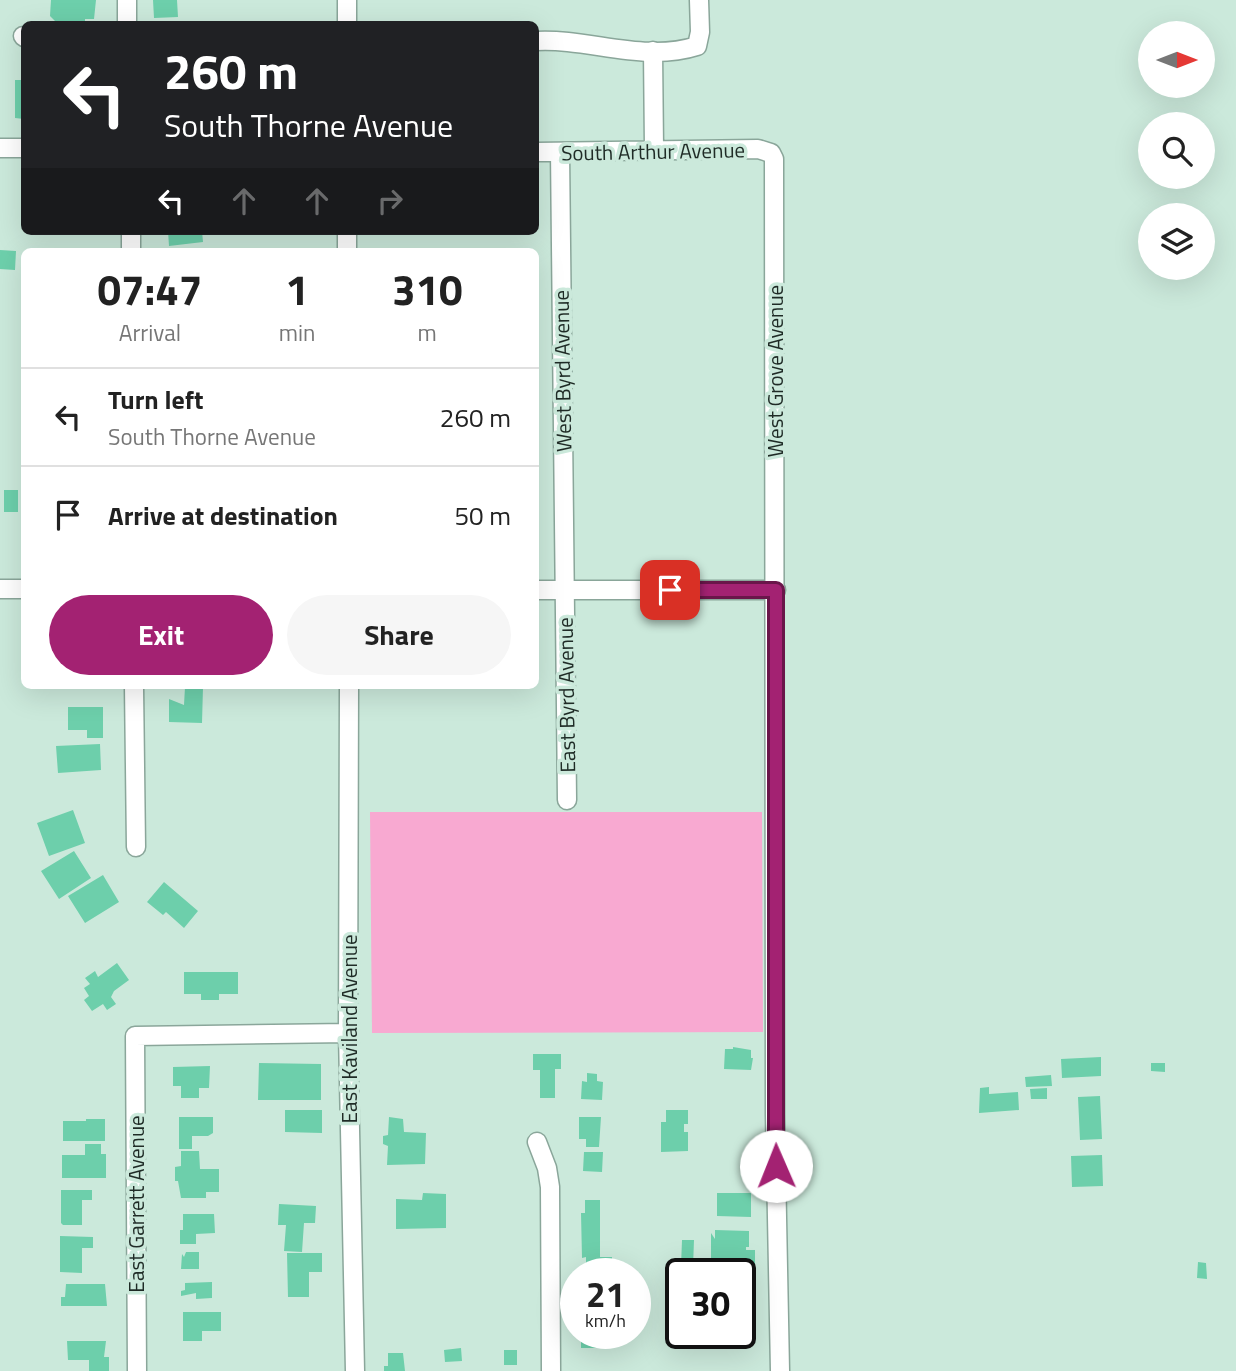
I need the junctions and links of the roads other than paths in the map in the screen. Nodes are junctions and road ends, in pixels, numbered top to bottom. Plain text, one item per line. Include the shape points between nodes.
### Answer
1 (127, 0) edge
2 (347, 0) edge
3 (699, 0) edge
4 (127, 21) edge
5 (347, 21) edge
6 (539, 41) edge
7 (653, 51) junction
8 (0, 148) edge
9 (21, 148) edge
10 (654, 149) junction
11 (539, 152) edge
12 (560, 152) junction
13 (771, 153) joint
14 (0, 589) edge
15 (21, 589) edge
16 (539, 590) edge
17 (565, 590) junction
18 (776, 590) junction
19 (134, 689) edge
20 (349, 689) edge
21 (567, 800) dead end
22 (136, 846) dead end
23 (348, 1033) junction
24 (537, 1142) dead end
25 (137, 1371) edge
26 (355, 1371) edge
27 (551, 1371) edge
28 (780, 1371) edge

1 - 4 street
2 - 5 street
3 - 7 street via 697,46
6 - 7 street
7 - 10 street
8 - 9 street
10 - 12 street, South Arthur Avenue
10 - 13 street, South Arthur Avenue via 758,149
11 - 12 street, South Arthur Avenue
12 - 17 street, West Byrd Avenue
13 - 18 street, West Grove Avenue
14 - 15 street
16 - 17 street
17 - 18 street
17 - 21 street, East Byrd Avenue
18 - 28 street, West Grove Avenue via 775,1115
19 - 22 street
20 - 23 street, East Kaviland Avenue
23 - 25 street, East Garrett Avenue via 135,1036
23 - 26 street, East Kaviland Avenue
24 - 27 street via 550,1187

